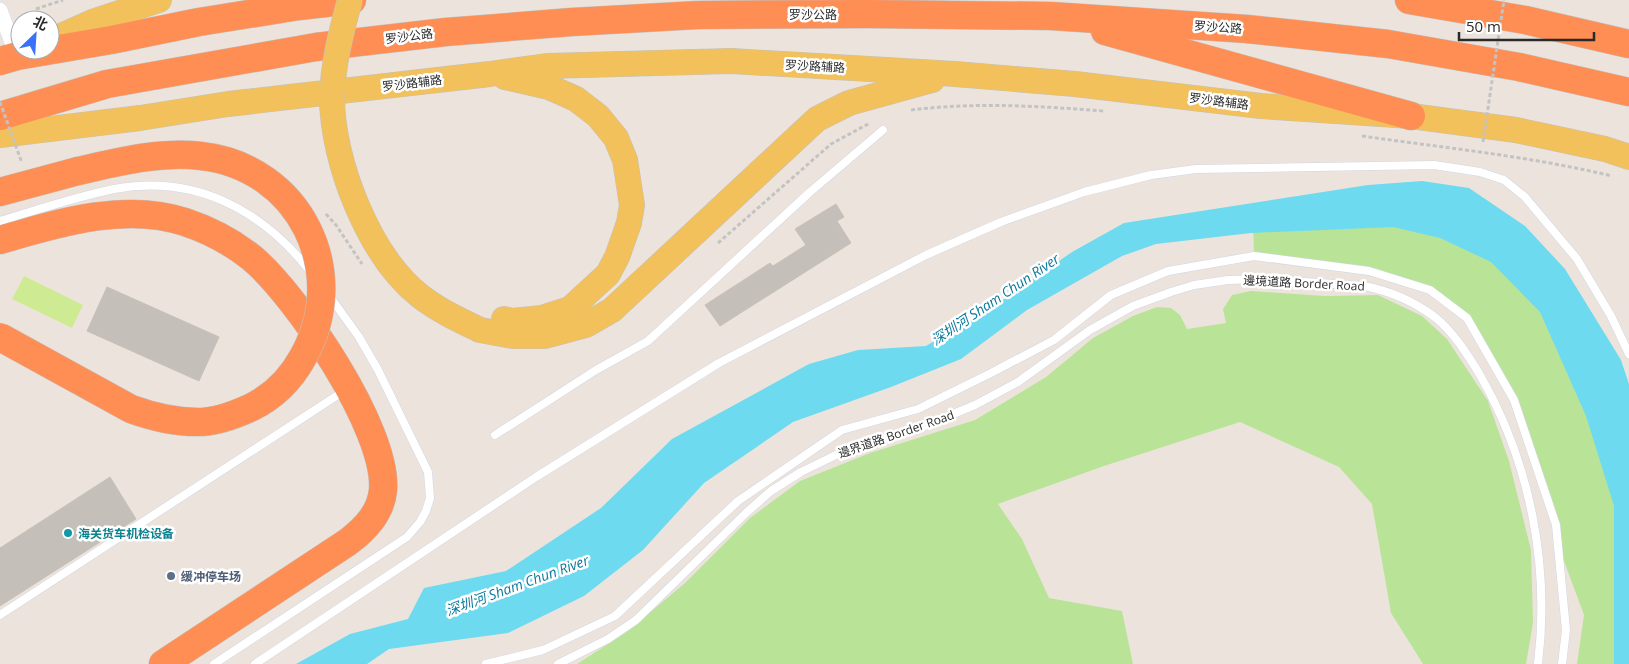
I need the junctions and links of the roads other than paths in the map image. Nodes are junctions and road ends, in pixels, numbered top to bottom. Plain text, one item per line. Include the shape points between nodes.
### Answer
1 (159, 0) edge
2 (351, 0) edge
3 (366, 0) edge
4 (1409, 0) edge
5 (0, 10) edge
6 (1050, 16) junction
7 (60, 37) edge
8 (10, 39) edge
9 (1629, 44) edge
10 (60, 49) edge
11 (490, 74) junction
12 (955, 74) junction
13 (1629, 92) edge
14 (0, 116) edge
15 (1411, 116) junction
16 (883, 130) dead end
17 (0, 135) edge
18 (1624, 167) edge
19 (0, 192) edge
20 (0, 221) edge
21 (0, 240) edge
22 (1154, 298) joint
23 (482, 323) junction
24 (0, 337) edge
25 (1629, 354) edge
26 (348, 386) junction
27 (495, 436) dead end
28 (0, 615) edge
29 (163, 664) edge
30 (214, 664) edge
31 (255, 664) edge
32 (486, 664) edge
33 (558, 664) edge
34 (1538, 664) edge
35 (1562, 664) edge

1 - 7 main road
2 - 10 highway via 199,22
2 - 23 main road, bridge via 334,64 332,97 341,160 352,194 391,266 419,296 445,313
3 - 23 main road via 350,64 348,95 350,125 366,188 403,257 428,284
4 - 9 highway via 1525,20
5 - 8 street
6 - 13 highway, 罗沙公路 via 1247,29 1388,44 1519,67
6 - 14 highway, 罗沙公路 via 698,15 446,32 316,47 108,84
6 - 15 highway
11 - 12 main road, 罗沙路辅路 via 547,66 731,61
11 - 17 main road, 罗沙路辅路 via 228,104
11 - 23 main road via 549,87 576,99 598,116 616,138 625,160 632,205 629,223 608,274 570,309 542,318
12 - 15 main road, 罗沙路辅路 via 1075,84 1261,106
12 - 23 main road via 849,103 817,119 612,310 586,325 545,336 513,336
15 - 18 main road, 罗沙路辅路 via 1516,130 1605,149
16 - 27 lane via 810,192 648,341 596,370
19 - 24 highway, bridge via 123,160 184,154 222,160 243,167 273,186 301,215 317,251 322,294 316,330 288,379 258,404 216,420 178,421 131,409
20 - 30 lane via 135,186 182,188 228,202 269,228 325,289 359,337 415,444 428,472 430,498 420,522 408,537
21 - 26 highway via 56,225 114,215 161,216 210,232 234,244 268,273 306,322
22 - 33 lane, 邊界道路 Border Road via 1103,322 1018,382 974,405 922,427 844,451 801,472 758,502 636,620 608,639
22 - 34 lane, 邊境道路 Border Road via 1194,285 1243,279 1364,286 1403,299 1442,324 1467,354 1497,407 1527,489 1541,575
25 - 31 lane via 1577,259 1525,197 1504,180 1480,172 1434,165 1196,169 1152,175 1084,192 1001,222 926,255 719,363 536,477
26 - 28 lane
26 - 29 highway via 371,434 383,477 379,507 370,521 348,542
32 - 35 lane via 543,650 615,616 738,501 842,430 918,409 983,377 1054,340 1111,295 1168,272 1254,256 1369,271 1430,290 1467,318 1514,400 1556,525 1566,630

